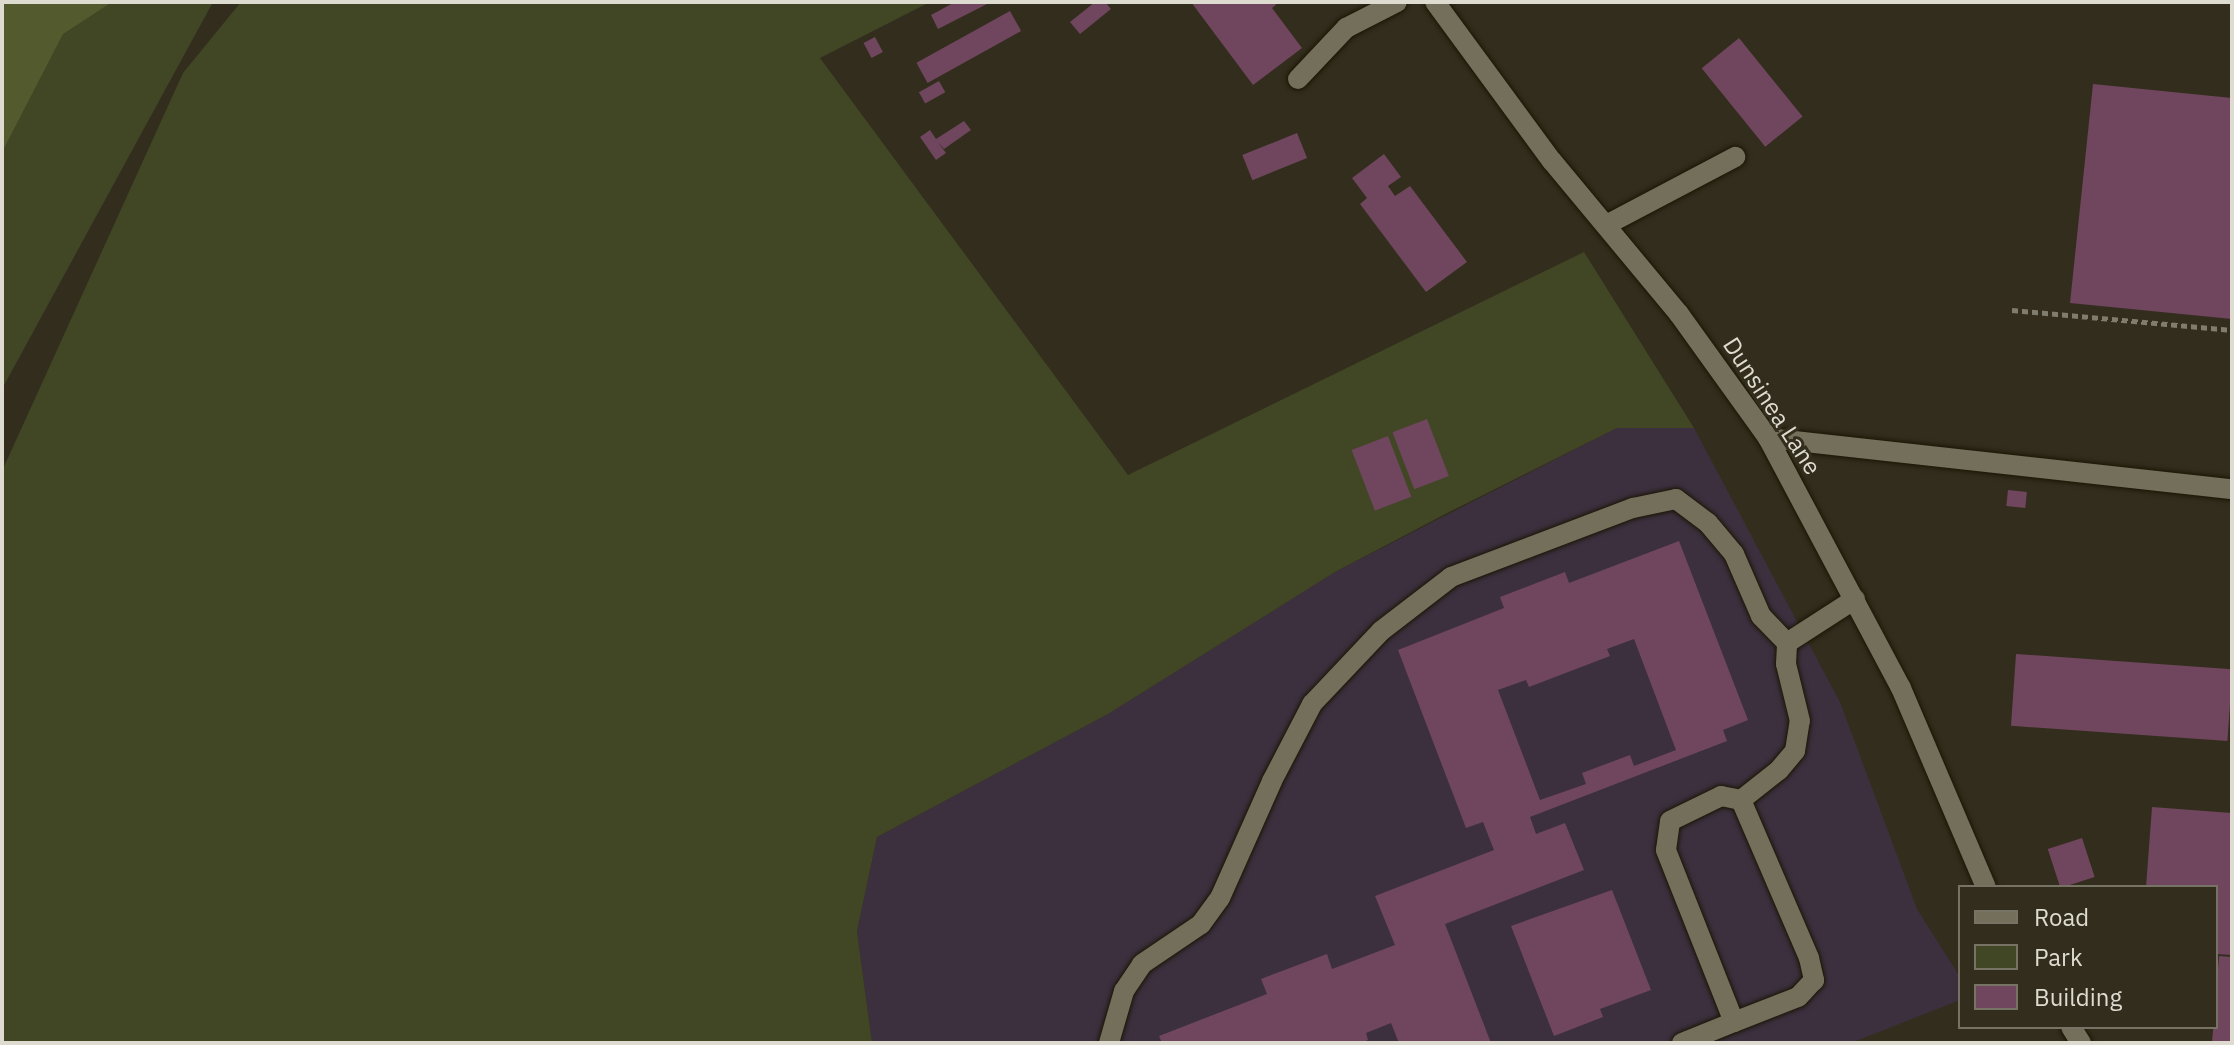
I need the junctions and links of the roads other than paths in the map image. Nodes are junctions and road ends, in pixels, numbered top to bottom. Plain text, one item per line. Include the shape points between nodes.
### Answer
1 (1397, 2) edge
2 (1435, 2) edge
3 (1298, 79) dead end
4 (1735, 157) dead end
5 (1608, 224) junction
6 (1768, 438) junction
7 (2232, 489) edge
8 (1855, 599) junction
9 (1787, 643) junction
10 (1741, 800) junction
11 (1985, 885) edge
12 (1734, 1022) junction
13 (1109, 1043) edge
14 (1682, 1043) edge

1 - 3 street via 1346,28
2 - 5 street, Dunsinea Lane via 1552,161
4 - 5 street
5 - 6 street, Dunsinea Lane
6 - 7 street
6 - 8 street, Dunsinea Lane
8 - 9 street
8 - 11 street, Dunsinea Lane via 1901,688
9 - 10 street via 1786,664 1800,721 1795,751
9 - 13 street via 1761,616 1734,554 1708,523 1676,499 1633,508 1451,577 1381,631 1312,704 1220,898 1201,924 1142,964 1124,991
10 - 12 street via 1814,980 1798,997
10 - 12 street via 1721,796 1670,821 1666,850
12 - 14 street

